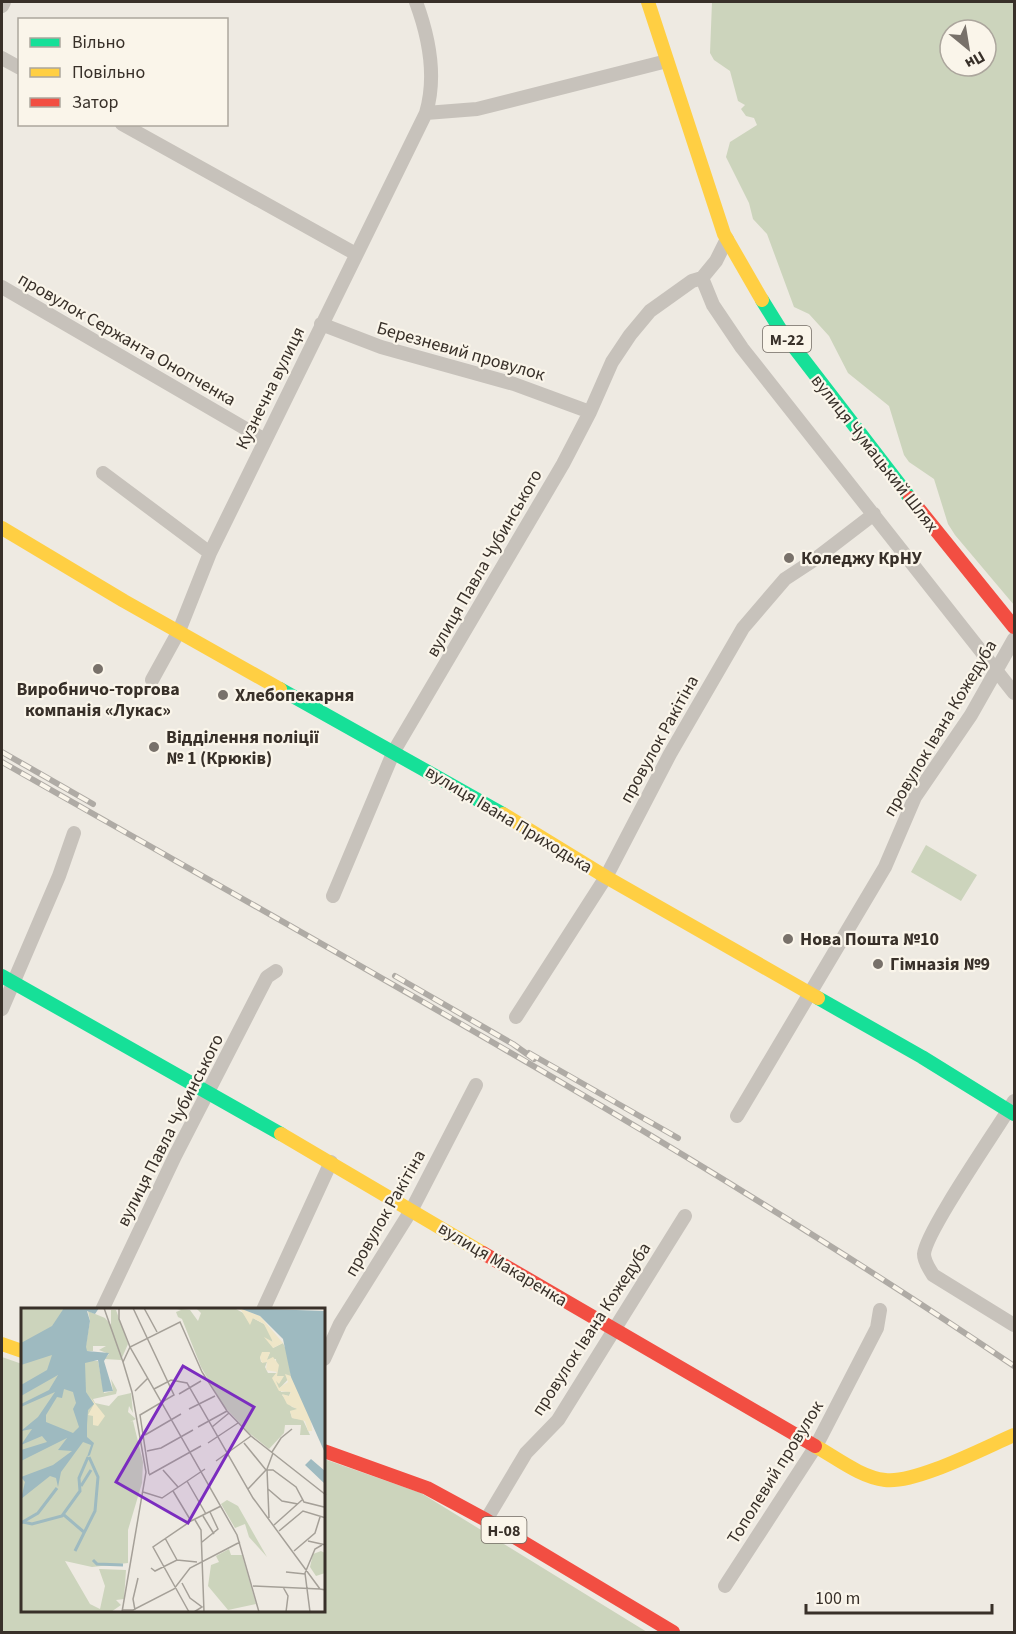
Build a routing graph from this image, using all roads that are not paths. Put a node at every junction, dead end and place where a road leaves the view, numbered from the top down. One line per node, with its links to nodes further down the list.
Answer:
1 (4, 2): 4 (street)
2 (416, 2): 8 (street, Кузнечна вулиця)
3 (648, 2): 6 (main road, вулиця Чумацький Шлях / М-22)
4 (2, 6)
5 (2, 58): 7 (street)
6 (667, 61): 8 (street); 10 (main road, вулиця Чумацький Шлях / М-22)
7 (18, 67)
8 (426, 113): 11 (street, Кузнечна вулиця)
9 (126, 126): 11 (street)
10 (727, 239): 12 (street); 21 (main road, вулиця Чумацький Шлях / М-22)
11 (356, 254): 14 (street, Кузнечна вулиця)
12 (702, 278): 15 (street, вулиця Павла Чубинського); 18 (street)
13 (2, 287): 16 (street, провулок Сержанта Онопченка)
14 (321, 324): 15 (street, Березневий провулок); 16 (street, Кузнечна вулиця)
15 (590, 412): 27 (street, вулиця Павла Чубинського)
16 (265, 440): 20 (street, Кузнечна вулиця)
17 (103, 473): 20 (street)
18 (874, 514): 24 (street); 29 (street, провулок Ракітіна)
19 (2, 528): 22 (main road, вулиця Івана Приходька)
20 (210, 553): 22 (street, Кузнечна вулиця)
21 (1014, 627)
22 (179, 631): 25 (street, Кузнечна вулиця); 27 (main road, вулиця Івана Приходька)
23 (1014, 639): 24 (street, провулок Івана Кожедуба)
24 (995, 670): 26 (street); 34 (street, провулок Івана Кожедуба)
25 (152, 680)
26 (1014, 693)
27 (394, 751): 29 (main road, вулиця Івана Приходька); 30 (street, вулиця Павла Чубинського)
28 (74, 833): 33 (street)
29 (606, 877): 34 (main road, вулиця Івана Приходька); 36 (street, провулок Ракітіна)
30 (333, 896)
31 (276, 971): 38 (street, вулиця Павла Чубинського)
32 (2, 976): 33 (main road, вулиця Макаренка)
33 (14, 983): 35 (street); 38 (main road, вулиця Макаренка)
34 (809, 993): 39 (main road, вулиця Івана Приходька); 40 (street, провулок Івана Кожедуба)
35 (2, 1009)
36 (516, 1017)
37 (476, 1085): 42 (street, провулок Ракітіна)
38 (209, 1093): 41 (main road, вулиця Макаренка); 44 (street, вулиця Павла Чубинського)
39 (1013, 1108): 47 (street)
40 (737, 1116)
41 (331, 1162): 42 (main road, вулиця Макаренка); 45 (street)
42 (412, 1209): 48 (main road, вулиця Макаренка); 51 (street, провулок Ракітіна)
43 (685, 1216): 48 (street, провулок Івана Кожедуба)
44 (103, 1308)
45 (264, 1308)
46 (880, 1310): 53 (street, Тополевий провулок)
47 (1014, 1325)
48 (612, 1330): 53 (main road, вулиця Макаренка); 55 (street, провулок Івана Кожедуба)
49 (2, 1344): 50 (main road)
50 (21, 1351)
51 (326, 1355)
52 (1014, 1435): 53 (main road, вулиця Макаренка)
53 (816, 1446): 56 (street, Тополевий провулок)
54 (326, 1451): 55 (main road, Н-08)
55 (486, 1520): 57 (main road, Н-08)
56 (725, 1586)
57 (674, 1632)

